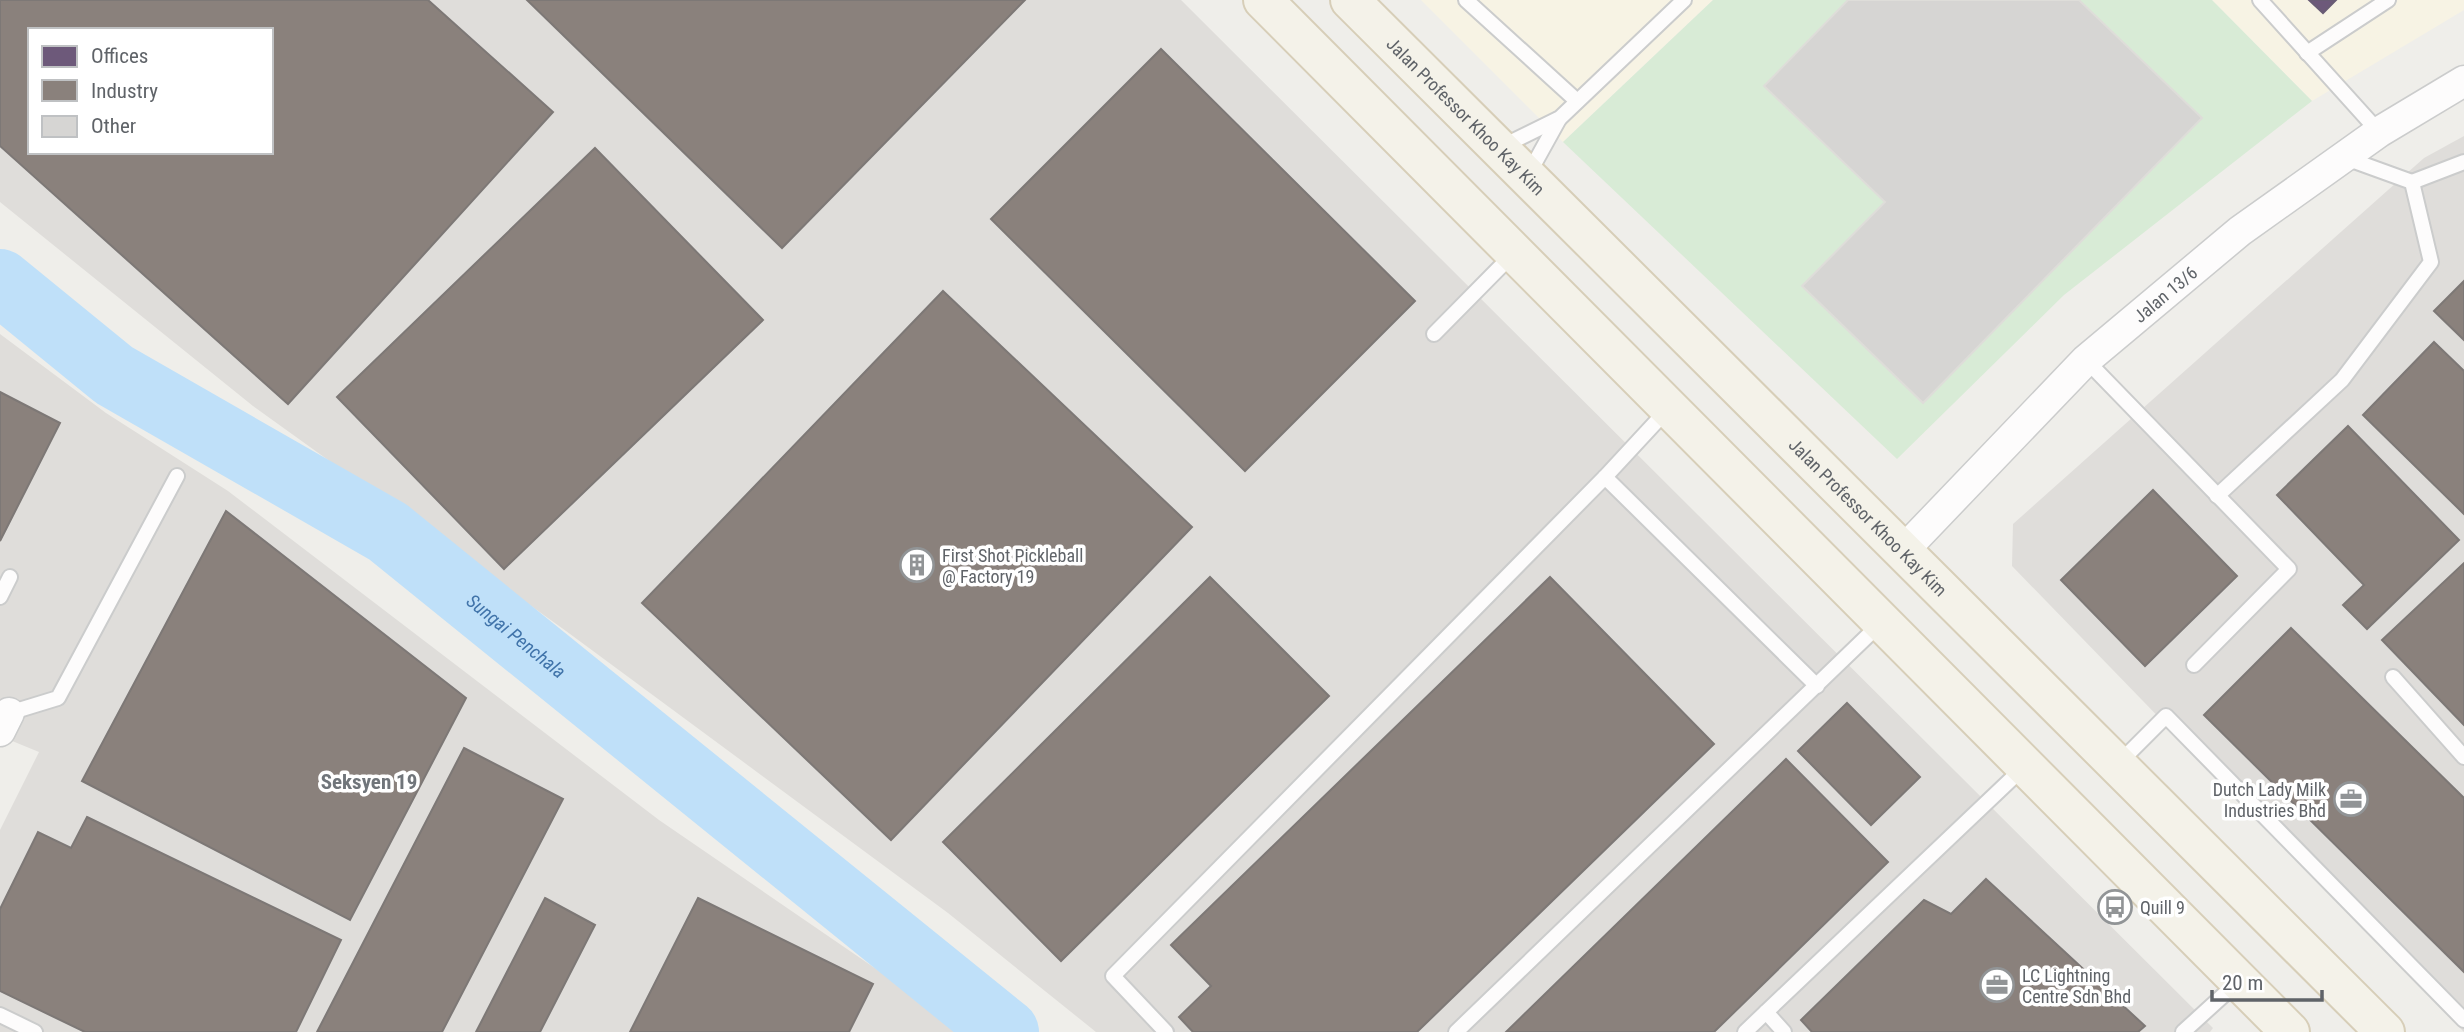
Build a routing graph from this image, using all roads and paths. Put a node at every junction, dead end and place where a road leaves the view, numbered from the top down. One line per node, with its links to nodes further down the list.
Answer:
1 (1263, 0): 17 (main road)
2 (1350, 0): 12 (main road, Jalan Professor Khoo Kay Kim)
3 (1466, 0): 9 (lane)
4 (1684, 0): 9 (lane)
5 (2260, 0): 7 (lane)
6 (2388, 0): 7 (lane)
7 (2307, 52): 11 (lane)
8 (2464, 81): 11 (street, Jalan 13/6)
9 (1577, 101): 10 (lane)
10 (1560, 118): 12 (lane); 15 (lane)
11 (2379, 132): 13 (street, Jalan 13/6)
12 (1498, 148): 15 (main road, Jalan Professor Khoo Kay Kim)
13 (2343, 157): 16 (lane); 19 (street, Jalan 13/6)
14 (2464, 162): 16 (lane)
15 (1527, 177): 24 (main road, Jalan Professor Khoo Kay Kim)
16 (2412, 182): 23 (lane)
17 (1514, 253): 18 (lane); 20 (main road)
18 (1434, 334)
19 (2087, 360): 23 (lane); 24 (street, Jalan 13/6)
20 (1669, 408): 22 (lane); 27 (main road)
21 (177, 476): 31 (lane)
22 (1605, 477): 30 (lane); 40 (lane)
23 (2217, 496): 28 (lane)
24 (1902, 552): 33 (main road, Jalan Professor Khoo Kay Kim)
25 (10, 577): 26 (lane)
26 (0, 597)
27 (1882, 622): 30 (lane); 34 (main road)
28 (2194, 665)
29 (2393, 677): 32 (lane)
30 (1817, 686): 41 (lane)
31 (3, 718)
32 (2464, 757)
33 (2116, 765): 38 (lane); 46 (main road, Jalan Professor Khoo Kay Kim)
34 (2024, 766): 35 (main road); 36 (lane)
35 (2239, 981): 44 (lane); 45 (main road)
36 (1766, 1012): 42 (lane); 43 (lane)
37 (0, 1015): 39 (lane)
38 (2464, 1020)
39 (35, 1032)
40 (1166, 1032)
41 (1456, 1032)
42 (1745, 1032)
43 (1784, 1032)
44 (2183, 1032)
45 (2290, 1032)
46 (2385, 1032)

